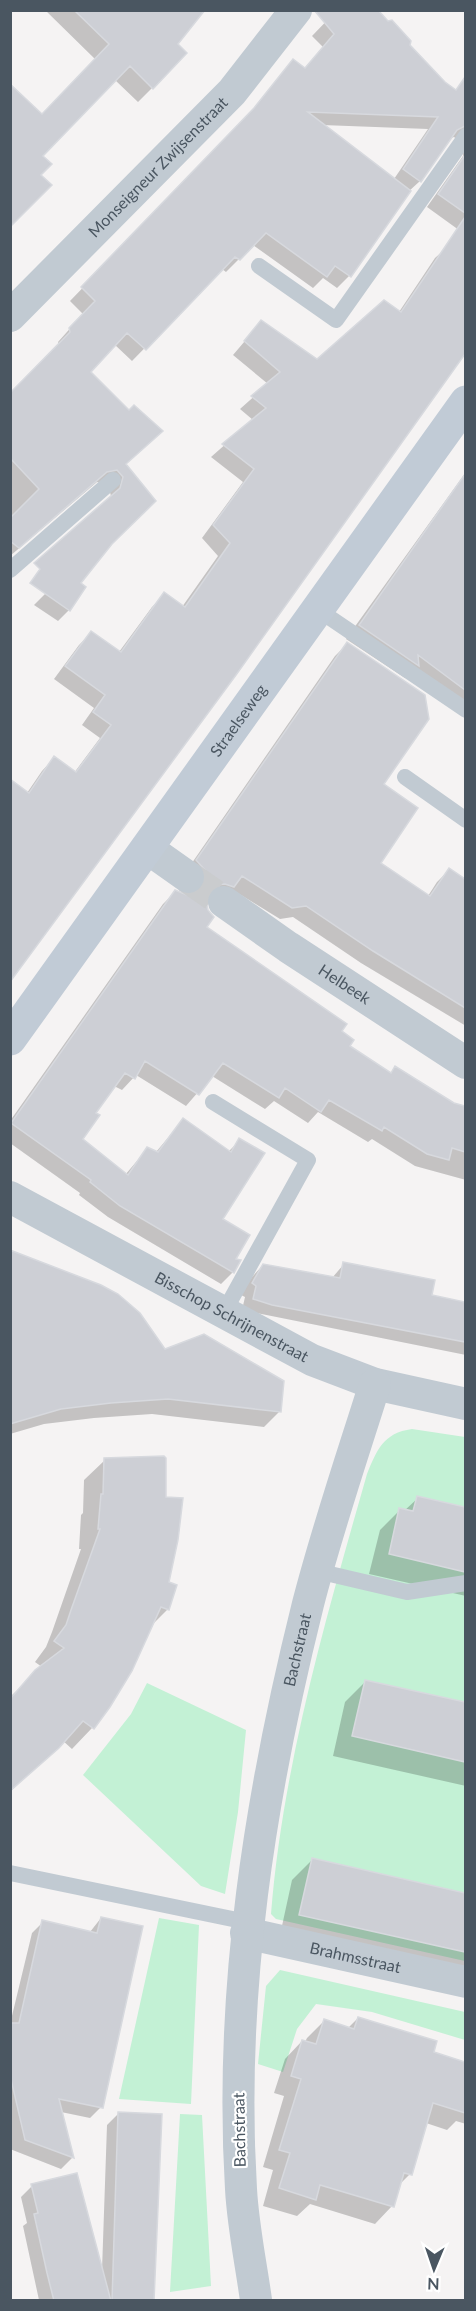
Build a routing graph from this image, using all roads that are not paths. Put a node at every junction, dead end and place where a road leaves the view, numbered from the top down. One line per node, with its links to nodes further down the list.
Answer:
1 (296, 10): 4 (street, Monseigneur Zwijsenstraat)
2 (465, 136): 3 (lane)
3 (259, 266)
4 (10, 316)
5 (465, 402): 8 (street, Straelseweg)
6 (113, 480): 7 (lane)
7 (10, 570)
8 (317, 609): 9 (lane); 12 (street, Straelseweg)
9 (465, 710)
10 (405, 777): 11 (lane)
11 (465, 820)
12 (147, 848): 13 (street); 15 (street, Straelseweg)
13 (188, 877)
14 (224, 902): 16 (street, Helbeek)
15 (10, 1039)
16 (465, 1063)
17 (213, 1102): 19 (lane)
18 (10, 1197): 19 (street, Bisschop Schrijnenstraat)
19 (224, 1312): 20 (street, Bisschop Schrijnenstraat)
20 (375, 1384): 21 (street, Bisschop Schrijnenstraat); 22 (street, Bachstraat)
21 (465, 1404)
22 (317, 1571): 23 (lane); 25 (street, Bachstraat)
23 (465, 1583)
24 (10, 1873): 25 (lane)
25 (247, 1928): 26 (street, Brahmsstraat); 27 (street, Bachstraat)
26 (465, 1982)
27 (256, 2301)

